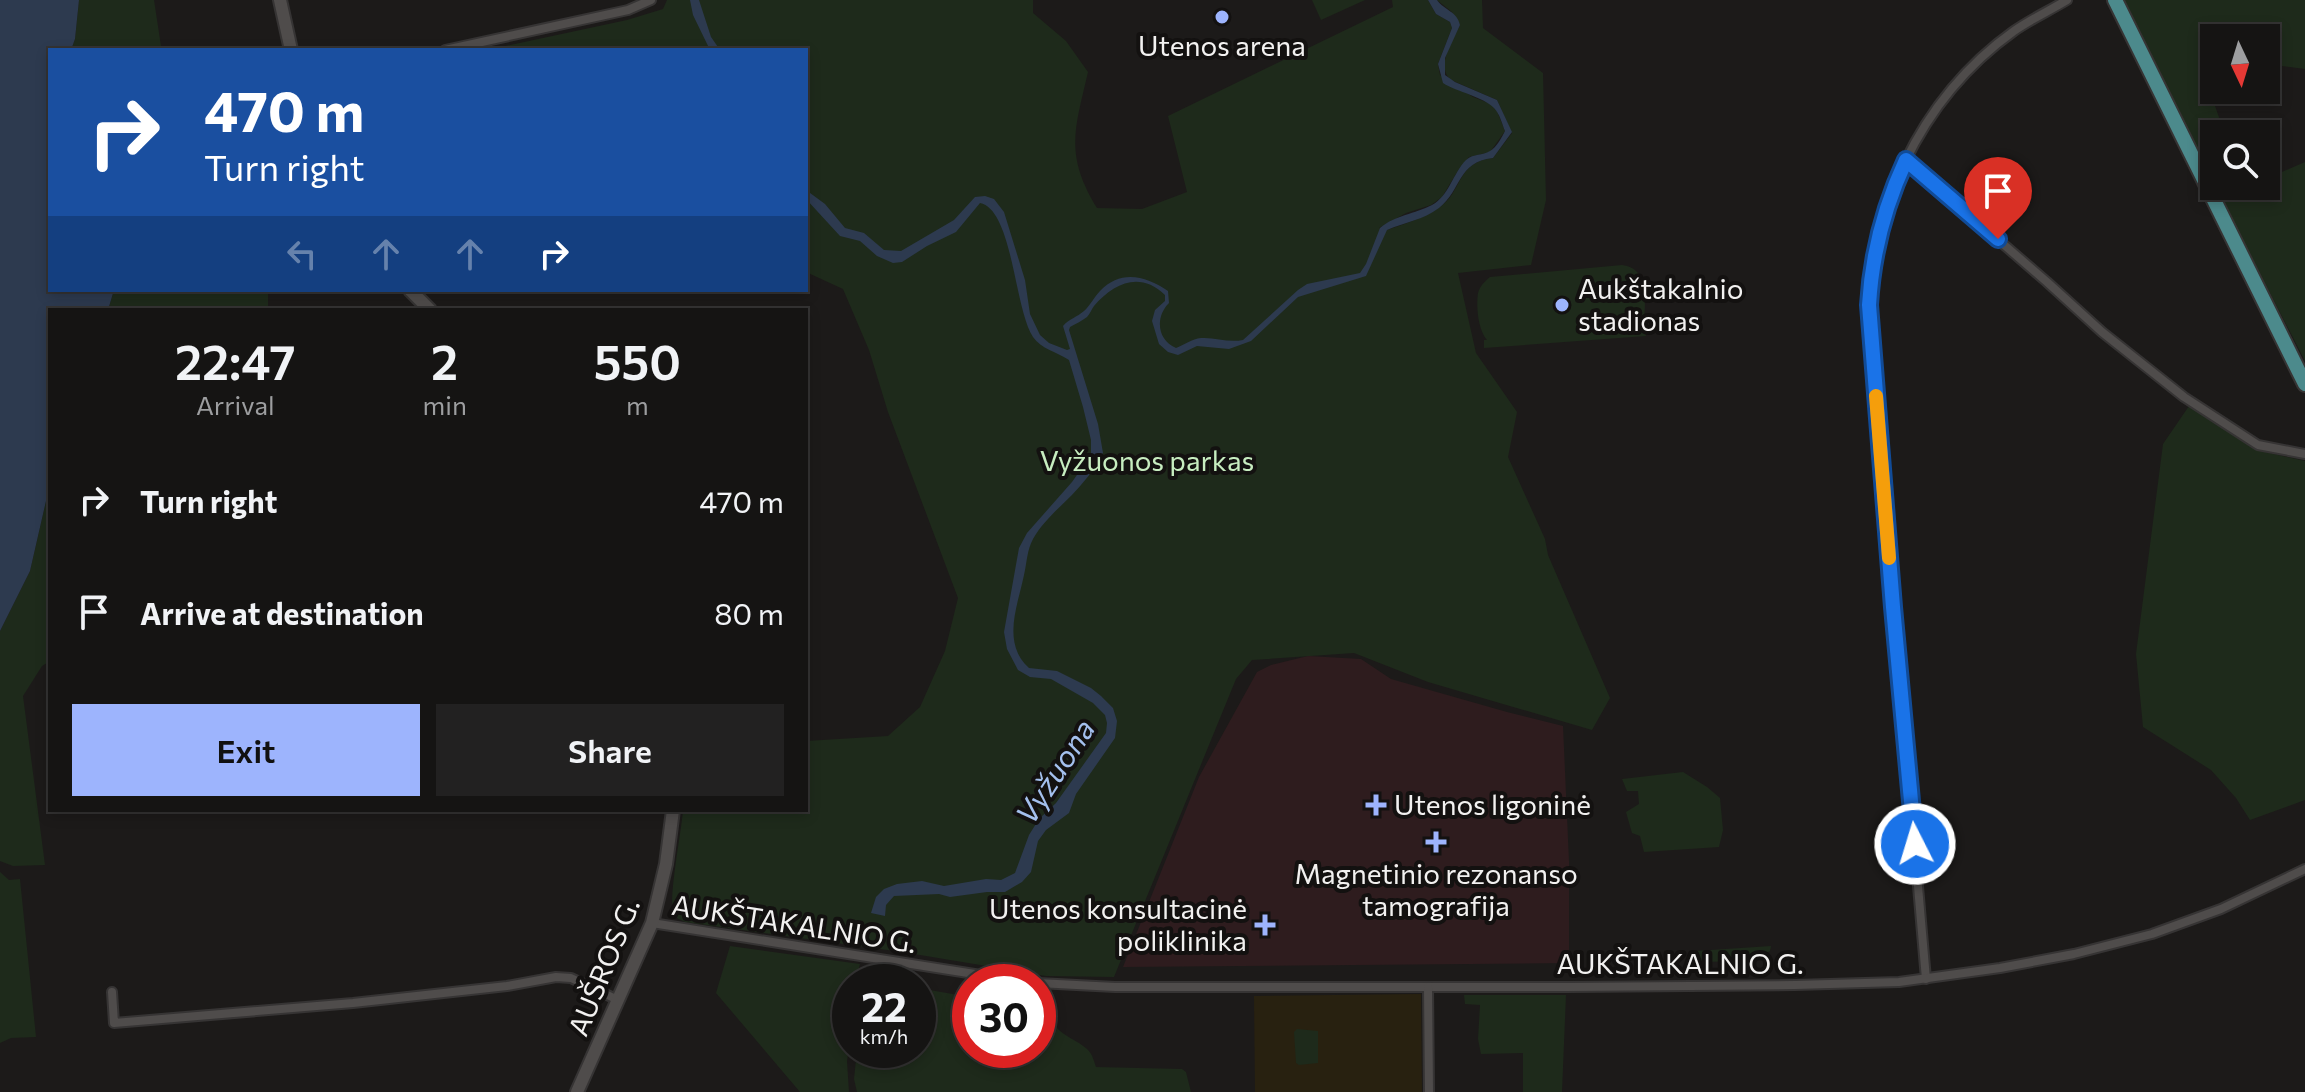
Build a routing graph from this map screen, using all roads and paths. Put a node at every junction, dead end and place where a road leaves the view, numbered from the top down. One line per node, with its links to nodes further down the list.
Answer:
1 (280, 0): 5 (street)
2 (651, 0): 6 (street)
3 (2067, 0): 7 (street)
4 (2115, 0): 10 (main road)
5 (291, 48)
6 (454, 48)
7 (1906, 160): 11 (street); 16 (street)
8 (412, 292): 9 (street)
9 (428, 308)
10 (2305, 384)
11 (2305, 454)
12 (673, 812): 14 (street, AUŠROS G.)
13 (2305, 869): 16 (street, AUKŠTAKALNIO G.)
14 (652, 923): 15 (street, AUKŠTAKALNIO G.); 20 (street, AUŠROS G.)
15 (952, 970)
16 (1926, 979): 18 (street, AUKŠTAKALNIO G.)
17 (1056, 984): 18 (street, AUKŠTAKALNIO G.)
18 (1428, 987): 22 (street)
19 (112, 992): 20 (street)
20 (618, 1000): 21 (street, AUŠROS G.)
21 (577, 1092)
22 (1429, 1092)

